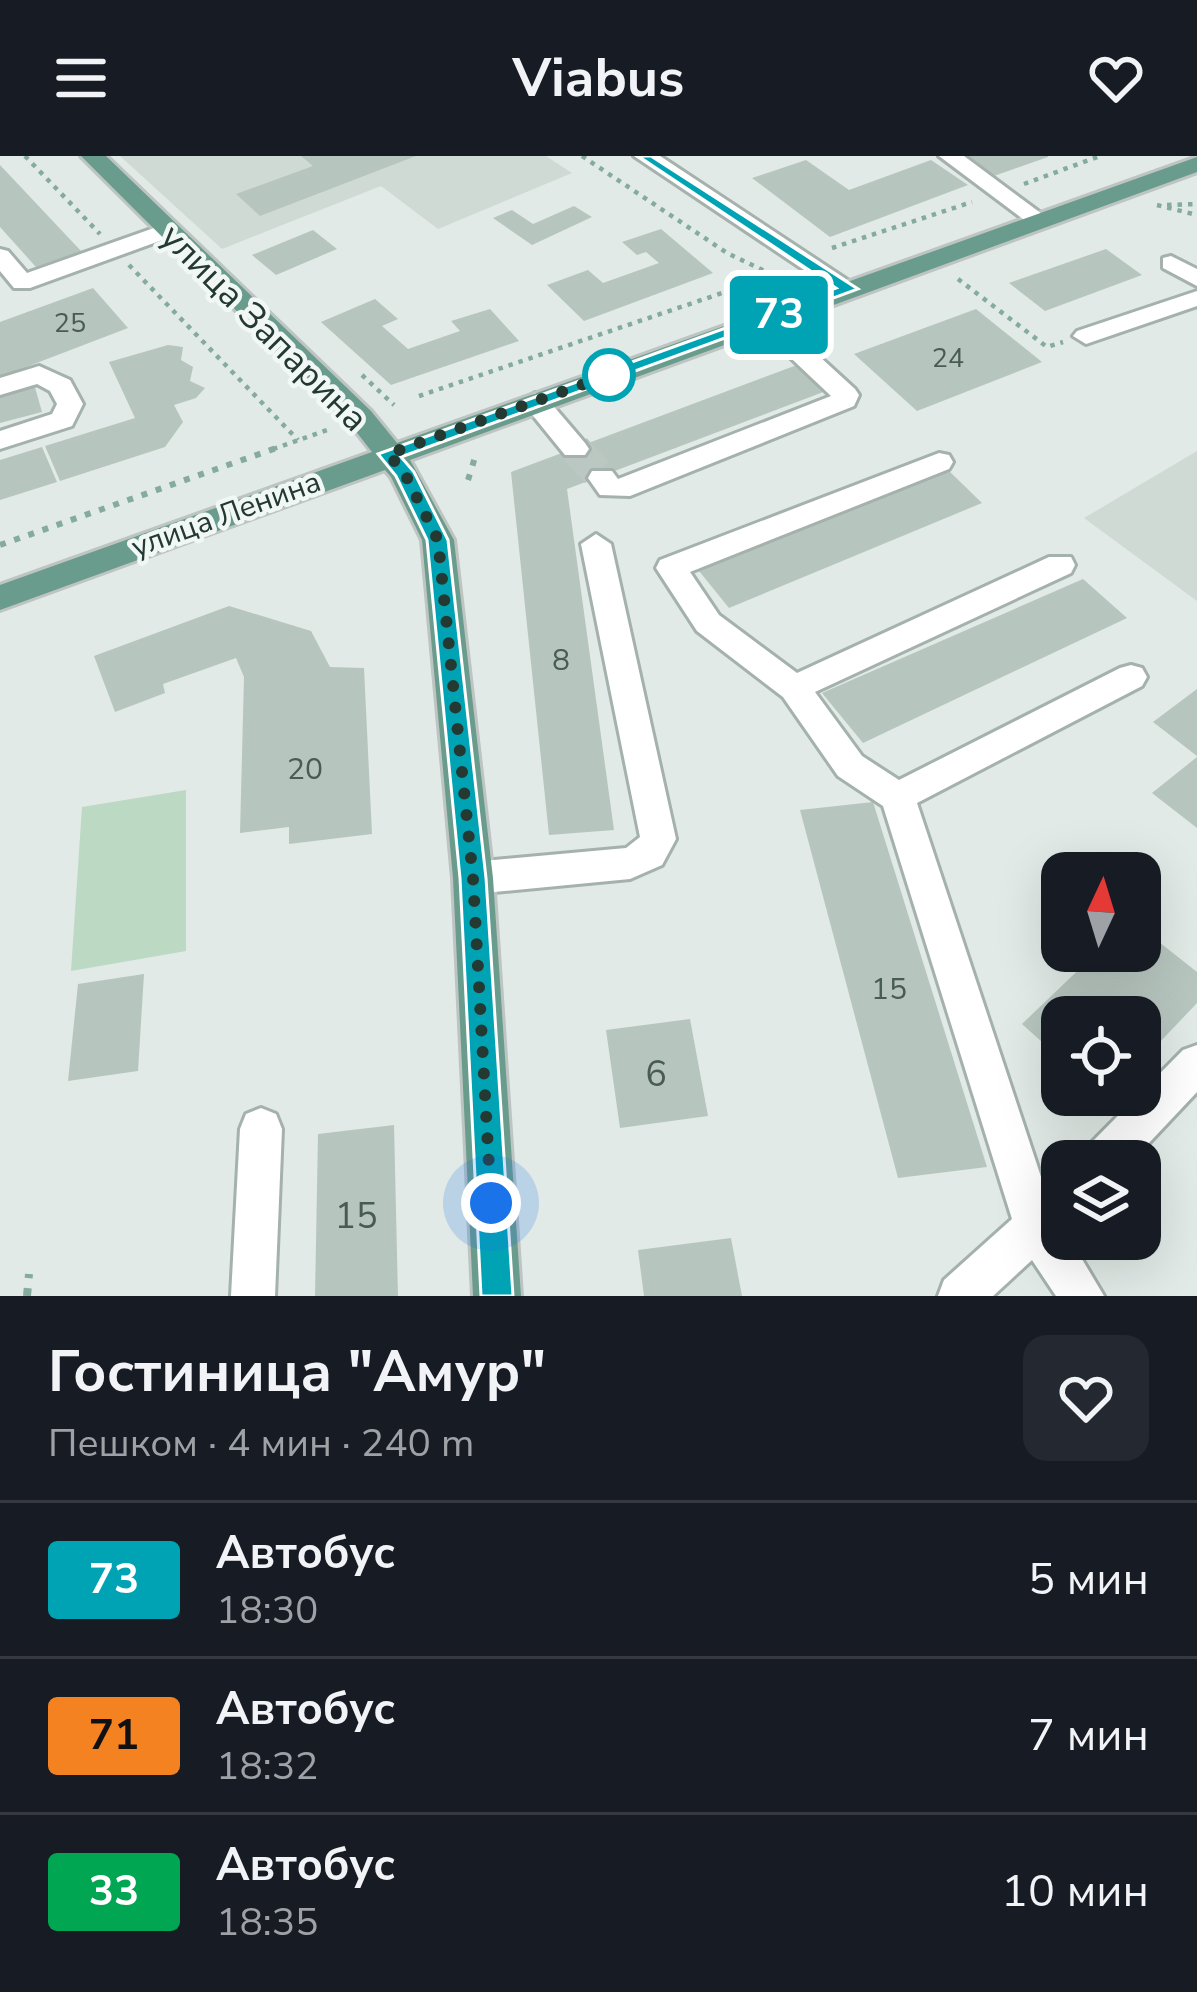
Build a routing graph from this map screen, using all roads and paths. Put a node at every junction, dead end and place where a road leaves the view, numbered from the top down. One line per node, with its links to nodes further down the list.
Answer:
1 (26, 156): 13 (path)
2 (93, 156): 12 (main road, улица Запарина)
3 (582, 156): 25 (path)
4 (645, 156): 20 (street)
5 (950, 156): 8 (street)
6 (1100, 156): 8 (path)
7 (1197, 164): 11 (main road, улица Ленина)
8 (1000, 193): 11 (street); 14 (path)
9 (1197, 204): 10 (path)
10 (1197, 215)
11 (1040, 220): 20 (main road, улица Ленина)
12 (168, 230): 13 (street); 32 (main road, улица Запарина)
13 (114, 250): 19 (street); 29 (path)
14 (836, 250)
15 (0, 256): 19 (street)
16 (1171, 263): 18 (street)
17 (958, 279): 23 (path)
18 (1197, 279)
19 (11, 288)
20 (849, 289): 22 (main road, улица Ленина)
21 (1197, 298): 23 (street)
22 (765, 320): 26 (main road, улица Ленина); 34 (street)
23 (1086, 336)
24 (0, 388): 28 (street)
25 (419, 396)
26 (535, 401): 30 (street); 32 (main road, улица Ленина)
27 (342, 424): 29 (path)
28 (0, 440)
29 (298, 440): 37 (path)
30 (575, 448)
31 (477, 450): 35 (path)
32 (388, 454): 39 (main road, улица Ленина); 43 (main road, улица Запарина)
33 (939, 462): 41 (street)
34 (602, 478)
35 (468, 480)
36 (596, 544): 43 (street)
37 (0, 545)
38 (1060, 565): 41 (street)
39 (0, 598)
40 (1131, 677): 42 (street)
41 (794, 688): 42 (street)
42 (898, 797): 47 (street)
43 (473, 878): 53 (main road, улица Запарина)
44 (1197, 1064): 46 (street)
45 (261, 1129): 52 (street)
46 (1123, 1140)
47 (1041, 1194)
48 (1041, 1223): 54 (street)
49 (1067, 1260): 55 (street)
50 (29, 1274): 51 (path)
51 (27, 1296)
52 (253, 1296)
53 (497, 1296)
54 (960, 1296)
55 (1082, 1296)

